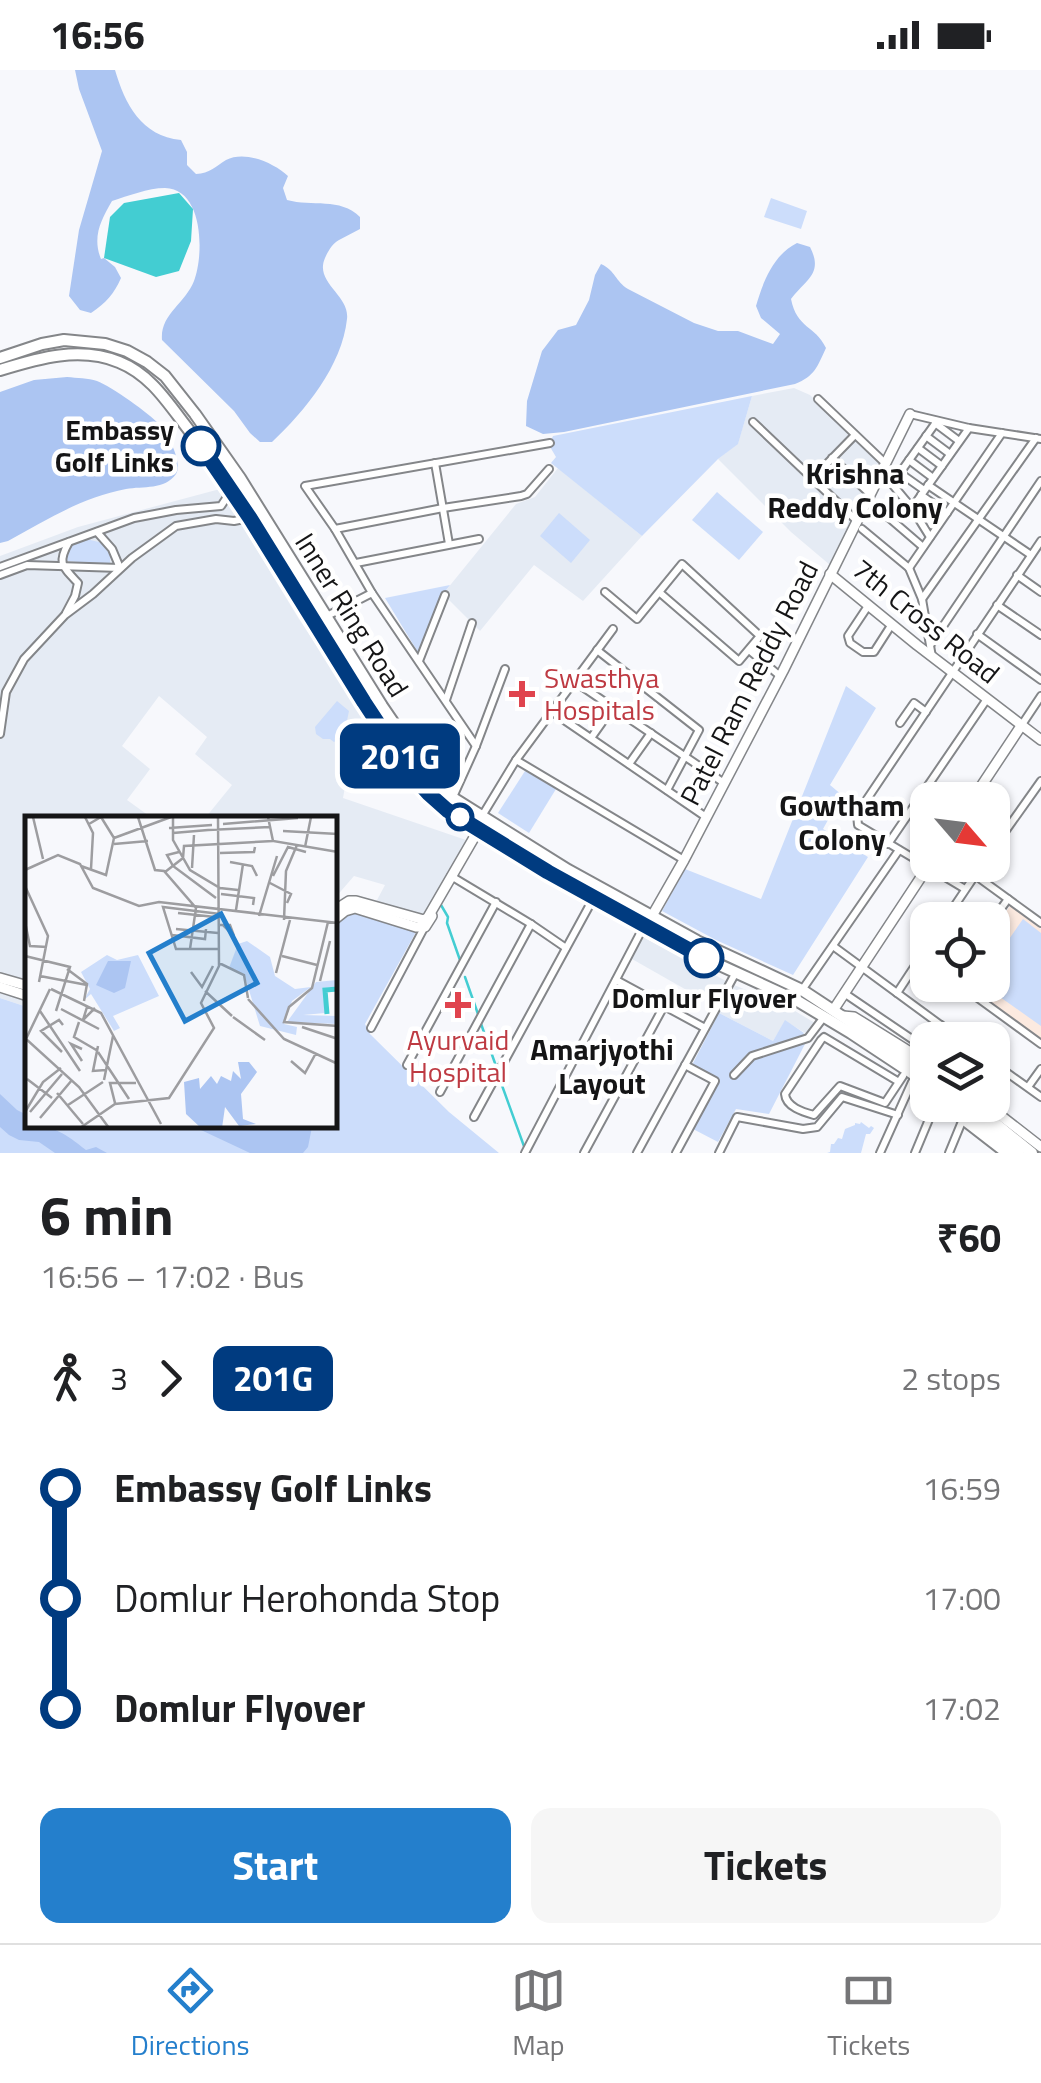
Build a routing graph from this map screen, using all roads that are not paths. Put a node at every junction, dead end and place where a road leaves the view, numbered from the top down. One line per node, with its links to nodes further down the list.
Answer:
1 (0, 358): 62 (main road, Inner Ring Road)
2 (0, 370): 26 (main road, Inner Ring Road)
3 (818, 399): 9 (street)
4 (910, 414): 6 (street); 19 (street, Patel Ram Reddy Road)
5 (753, 422): 23 (street)
6 (936, 422): 7 (street); 10 (street); 12 (street)
7 (968, 428): 8 (street); 12 (street)
8 (1002, 433): 11 (street); 28 (street)
9 (855, 434): 16 (street); 19 (street)
10 (926, 436): 14 (street); 15 (street)
11 (1038, 439): 33 (street)
12 (959, 441): 15 (street)
13 (550, 443): 18 (street)
14 (918, 448): 17 (street); 20 (street)
15 (950, 454): 20 (street)
16 (832, 458): 23 (street); 27 (street)
17 (909, 460): 22 (street); 25 (street)
18 (436, 463): 29 (street); 35 (street)
19 (885, 463): 27 (street, Patel Ram Reddy Road)
20 (942, 466): 25 (street)
21 (549, 469): 29 (street)
22 (900, 473): 25 (street); 30 (street)
23 (812, 479): 34 (street)
24 (1041, 481): 37 (street)
25 (927, 487): 28 (street); 30 (street); 31 (street)
26 (232, 489): 32 (main road, Inner Ring Road); 36 (street)
27 (872, 499): 34 (street, Patel Ram Reddy Road); 42 (street)
28 (954, 502): 31 (street); 33 (street)
29 (444, 508): 35 (street); 41 (street)
30 (912, 508): 38 (street)
31 (946, 513): 38 (street)
32 (250, 518): 48 (street); 102 (main road, Inner Ring Road)
33 (980, 520): 37 (street); 58 (street)
34 (860, 525): 49 (street); 50 (street, Patel Ram Reddy Road)
35 (336, 529): 45 (street)
36 (97, 532): 40 (street); 48 (street)
37 (1003, 536): 44 (street); 68 (street)
38 (930, 537): 42 (street)
39 (480, 538): 41 (street)
40 (70, 542): 46 (street); 47 (street)
41 (449, 544): 45 (street)
42 (923, 546): 49 (street)
43 (1040, 546): 44 (street)
44 (1031, 556): 52 (street)
45 (356, 563): 56 (street)
46 (62, 566): 48 (street); 51 (street); 61 (street)
47 (0, 567)
48 (120, 568): 61 (street)
49 (909, 568): 58 (street)
50 (830, 574): 59 (street, 7th Cross Road); 75 (street, Patel Ram Reddy Road)
51 (0, 575)
52 (1017, 576): 55 (street); 60 (street)
53 (605, 592): 54 (street)
54 (659, 592): 70 (street); 70 (street)
55 (1041, 592)
56 (372, 593): 62 (street); 72 (street)
57 (445, 595): 72 (street)
58 (922, 600): 68 (street)
59 (868, 605): 64 (street, 7th Cross Road); 64 (street)
60 (997, 605): 66 (street); 67 (street)
61 (65, 614): 78 (street)
62 (325, 617): 100 (main road, Inner Ring Road)
63 (472, 623): 81 (street)
64 (892, 624): 71 (street, 7th Cross Road)
65 (613, 629): 69 (street)
66 (976, 634): 74 (street); 76 (street)
67 (1041, 635)
68 (931, 644): 71 (street)
69 (597, 650): 77 (street); 92 (street)
70 (749, 650): 75 (street)
71 (932, 657): 74 (street, 7th Cross Road)
72 (419, 662): 81 (street)
73 (505, 668): 91 (street)
74 (952, 673): 80 (street, 7th Cross Road); 84 (street)
75 (780, 676): 97 (street, Patel Ram Reddy Road)
76 (1041, 680)
77 (574, 681): 82 (street); 83 (street)
78 (3, 694): 88 (street)
79 (1041, 696): 86 (street)
80 (987, 699): 86 (street, 7th Cross Road); 104 (street)
81 (446, 701): 91 (street)
82 (613, 707): 87 (street); 89 (street)
83 (551, 712): 89 (street); 93 (street)
84 (926, 712): 85 (street); 104 (street)
85 (900, 723)
86 (1021, 726): 90 (street, 7th Cross Road); 96 (street)
87 (651, 733): 92 (street); 94 (street)
88 (0, 734)
89 (591, 738): 94 (street)
90 (1041, 740)
91 (476, 746): 100 (street)
92 (686, 757): 97 (street); 98 (street)
93 (516, 760): 102 (street); 107 (street)
94 (629, 764): 98 (street)
95 (1041, 781): 99 (street)
96 (984, 782)
97 (724, 783): 101 (street, Patel Ram Reddy Road)
98 (667, 790): 101 (street)
99 (1038, 792): 103 (street)
100 (453, 798): 102 (main road, Inner Ring Road)
101 (706, 817): 107 (street, Patel Ram Reddy Road)
102 (480, 823): 108 (street); 114 (main road, Inner Ring Road); 120 (main road, Inner Ring Road)
103 (1010, 827)
104 (888, 844): 105 (street)
105 (899, 850): 106 (street); 126 (street)
106 (910, 856)
107 (684, 860): 120 (street, Patel Ram Reddy Road)
108 (451, 876): 116 (street); 122 (street)
109 (918, 882): 128 (street)
110 (954, 882): 113 (street)
111 (971, 882): 113 (street)
112 (987, 882): 115 (street)
113 (966, 889): 117 (street)
114 (593, 898): 125 (main road, Inner Ring Road); 127 (street)
115 (1008, 898): 118 (street); 123 (street)
116 (496, 902): 124 (street); 150 (street)
117 (957, 902)
118 (1005, 902)
119 (338, 908): 122 (street)
120 (652, 916): 135 (main road, Inner Ring Road)
121 (338, 917): 122 (street)
122 (425, 923): 144 (street)
123 (1041, 923)
124 (531, 924): 127 (street); 159 (street)
125 (644, 926): 129 (main road, Inner Ring Road); 132 (street)
126 (832, 946): 128 (street); 135 (street)
127 (566, 948): 162 (street)
128 (862, 967): 136 (street); 137 (street)
129 (735, 974): 142 (main road, Inner Ring Road); 145 (street)
130 (910, 976): 137 (street)
131 (0, 978): 133 (street)
132 (616, 980): 140 (street); 170 (street)
133 (25, 985)
134 (0, 988): 138 (street)
135 (802, 990): 141 (main road, Inner Ring Road)
136 (844, 992): 141 (street); 146 (street)
137 (896, 993): 143 (street)
138 (25, 995)
139 (983, 1002): 148 (street)
140 (664, 1006): 145 (street); 171 (street)
141 (838, 1016): 142 (main road, Inner Ring Road); 147 (street); 149 (main road); 153 (main road); 156 (main road)
142 (824, 1017): 154 (street)
143 (936, 1022)
144 (371, 1028)
145 (706, 1028): 151 (street)
146 (910, 1039)
147 (910, 1043)
148 (1041, 1044)
149 (910, 1062)
150 (406, 1065)
151 (686, 1065): 172 (street); 173 (street)
152 (1041, 1069): 158 (street)
153 (910, 1070)
154 (734, 1075)
155 (1010, 1075): 158 (street)
156 (904, 1080): 156 (street); 157 (main road); 161 (street)
157 (910, 1083)
158 (1028, 1088): 160 (street)
159 (440, 1092)
160 (1041, 1097)
161 (898, 1115): 174 (street); 175 (street)
162 (474, 1117)
163 (928, 1122): 176 (street)
164 (961, 1122): 177 (street)
165 (968, 1122): 178 (main road)
166 (980, 1122): 179 (main road)
167 (994, 1122): 180 (main road)
168 (1008, 1122): 169 (street)
169 (1041, 1148)
170 (526, 1150)
171 (584, 1153)
172 (638, 1153)
173 (676, 1153)
174 (719, 1153)
175 (880, 1153)
176 (914, 1153)
177 (948, 1153)
178 (1007, 1153)
179 (1019, 1153)
180 (1032, 1153)

